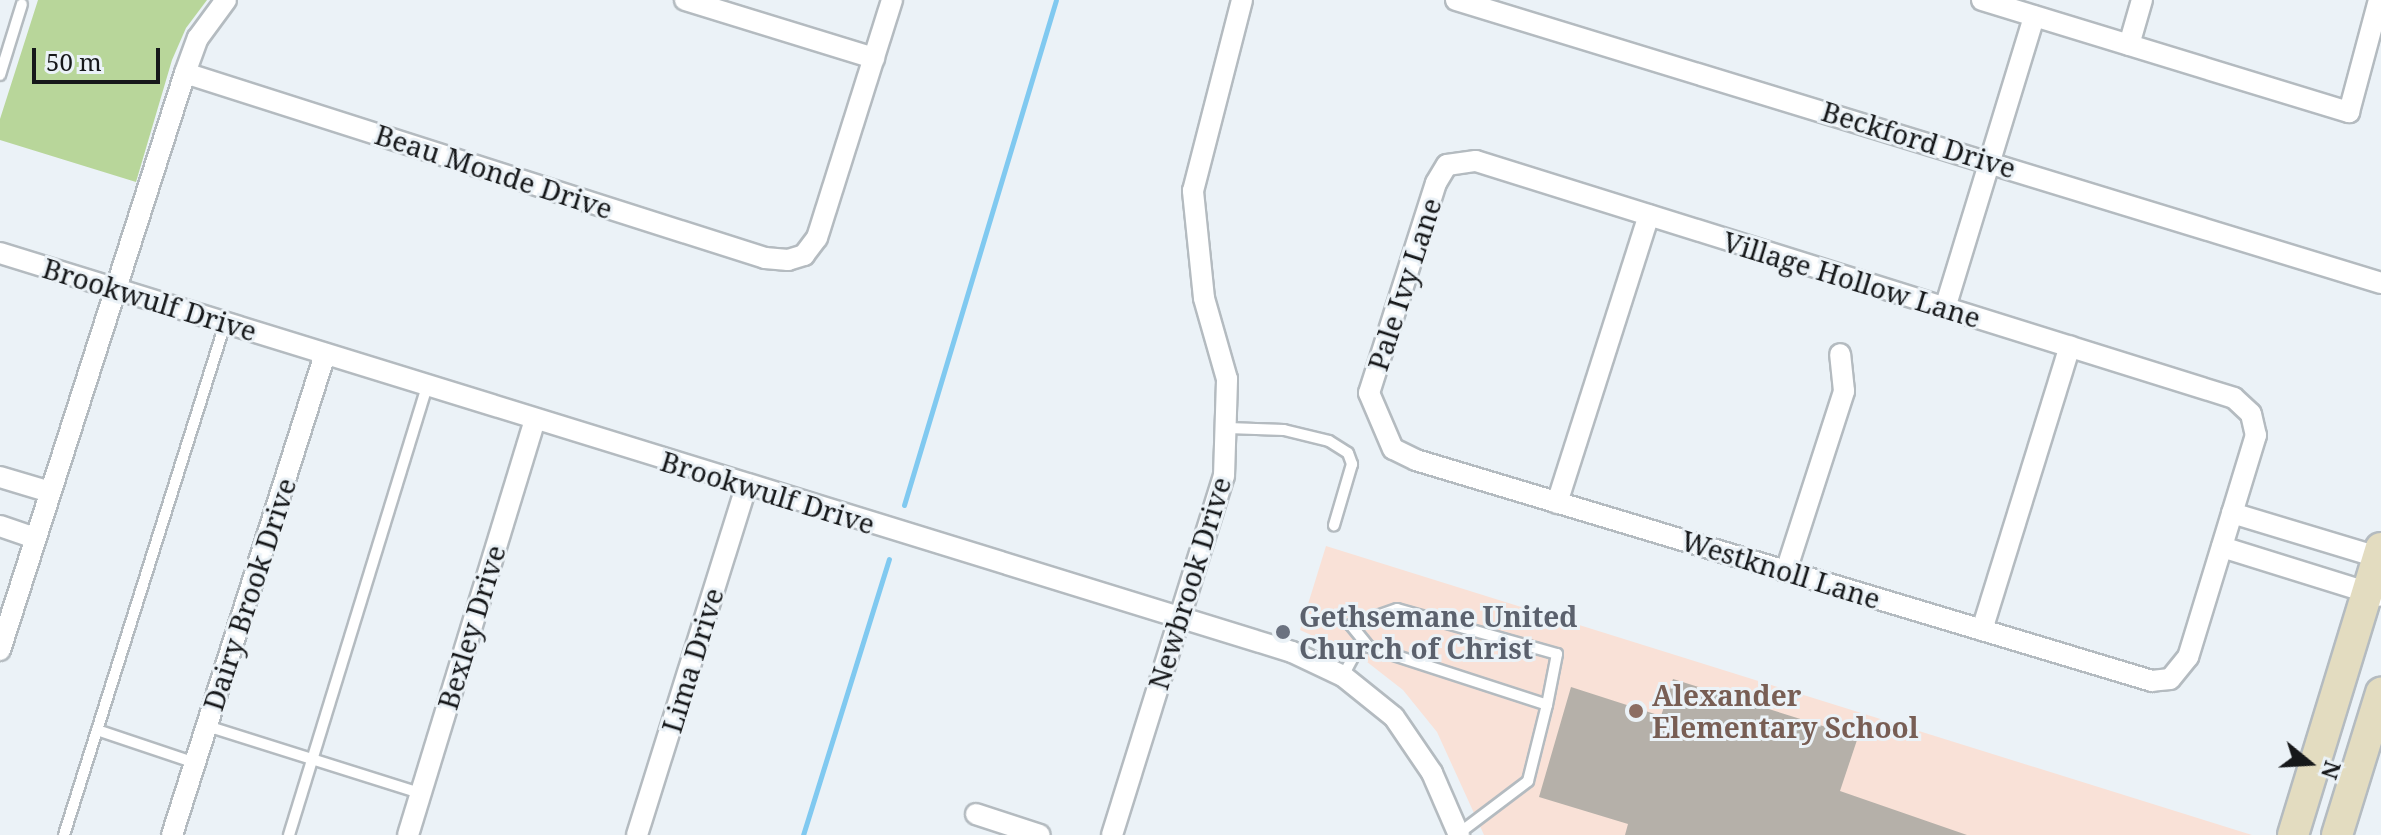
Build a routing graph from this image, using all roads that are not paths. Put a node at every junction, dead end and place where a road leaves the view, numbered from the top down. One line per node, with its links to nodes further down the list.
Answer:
1 (226, 0): 13 (street)
2 (685, 0): 12 (street)
3 (892, 0): 12 (street)
4 (1242, 0): 28 (street, Newbrook Drive)
5 (1456, 0): 15 (street, Beckford Drive)
6 (1982, 0): 10 (street)
7 (2142, 0): 11 (street)
8 (2379, 0): 11 (street)
9 (22, 4): 14 (lane)
10 (2034, 16): 11 (street); 15 (street)
11 (2129, 45)
12 (874, 58): 13 (street, Beau Monde Drive)
13 (185, 73): 20 (street)
14 (0, 75)
15 (1992, 160): 19 (street, Beckford Drive); 21 (street)
16 (1447, 165): 17 (street, Village Hollow Lane); 29 (street, Pale Ivy Lane)
17 (1649, 215): 21 (street, Village Hollow Lane); 33 (street)
18 (0, 253): 20 (street, Brookwulf Drive)
19 (2381, 283)
20 (116, 291): 22 (street, Brookwulf Drive); 32 (street)
21 (1945, 308): 23 (street, Village Hollow Lane)
22 (225, 324): 24 (street, Brookwulf Drive); 50 (lane)
23 (2070, 346): 34 (street, Village Hollow Lane); 43 (street)
24 (325, 354): 26 (street, Brookwulf Drive); 49 (street, Dairy Brook Drive)
25 (1840, 354): 40 (street)
26 (427, 386): 27 (street, Brookwulf Drive); 51 (lane)
27 (535, 420): 31 (street, Brookwulf Drive); 53 (street, Bexley Drive)
28 (1228, 428): 35 (lane); 42 (street, Newbrook Drive)
29 (1393, 449): 33 (street, Westknoll Lane)
30 (0, 477): 32 (street)
31 (747, 485): 42 (street, Brookwulf Drive); 59 (street, Lima Drive)
32 (50, 492): 37 (street)
33 (1557, 503): 40 (street, Westknoll Lane)
34 (2232, 513): 38 (street); 39 (street)
35 (1334, 525)
36 (0, 526): 37 (street)
37 (35, 538): 45 (street)
38 (2222, 547): 41 (street); 43 (street, Westknoll Lane)
39 (2380, 554): 41 (main road)
40 (1786, 571): 43 (street, Westknoll Lane)
41 (2374, 594): 63 (main road)
42 (1177, 617): 46 (street, Brookwulf Drive); 61 (street, Newbrook Drive)
43 (1982, 630)
44 (1361, 642): 46 (lane); 48 (lane); 48 (lane)
45 (0, 650)
46 (1343, 676): 62 (street, Brookwulf Drive)
47 (2381, 693): 64 (main road)
48 (1547, 705): 62 (lane)
49 (207, 726): 51 (lane); 52 (street, Dairy Brook Drive)
50 (97, 730): 52 (lane); 55 (lane)
51 (312, 759): 53 (lane); 57 (lane)
52 (195, 763): 56 (street, Dairy Brook Drive)
53 (420, 793): 58 (street, Bexley Drive)
54 (976, 814): 60 (street)
55 (64, 835)
56 (172, 835)
57 (289, 835)
58 (408, 835)
59 (637, 835)
60 (1040, 835)
61 (1112, 835)
62 (1458, 835)
63 (2293, 835)
64 (2337, 835)

